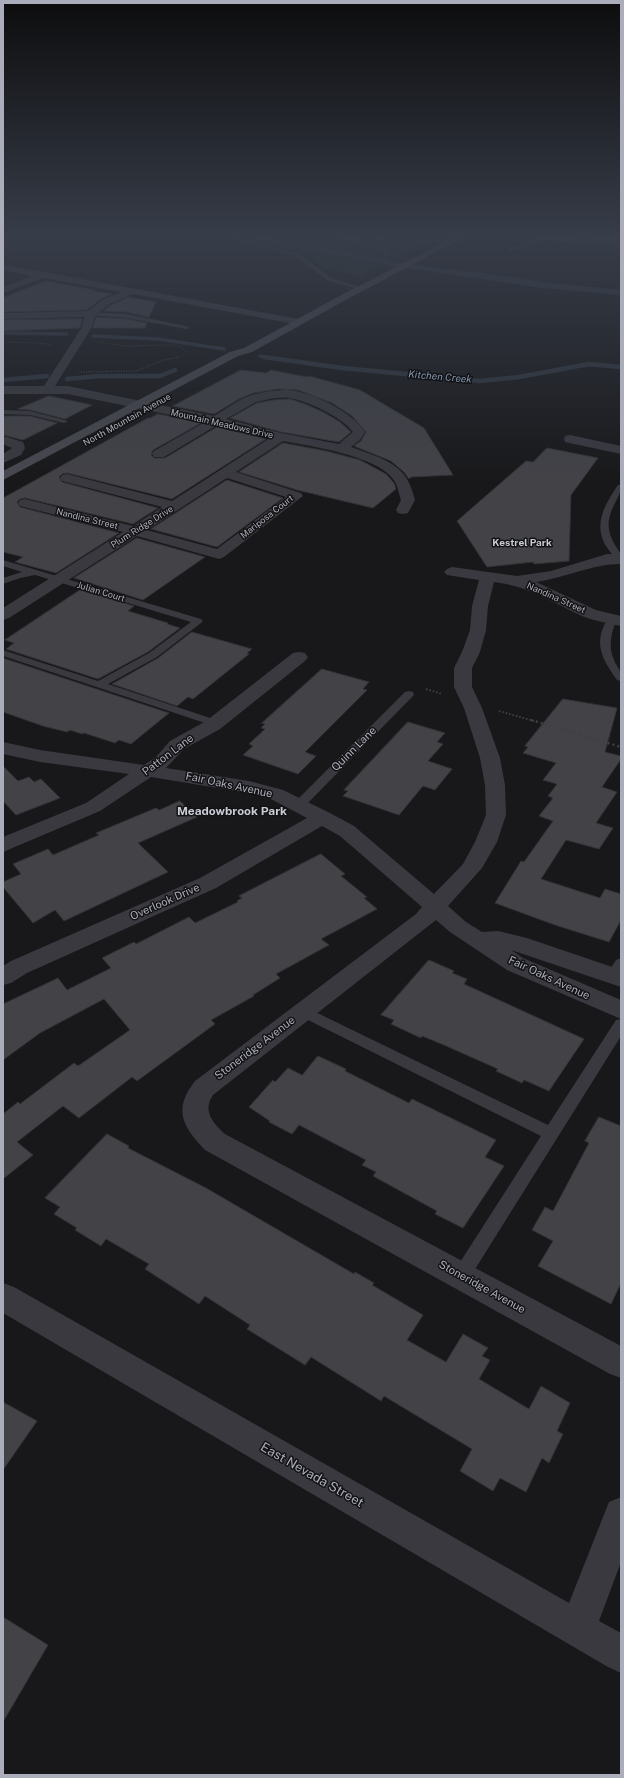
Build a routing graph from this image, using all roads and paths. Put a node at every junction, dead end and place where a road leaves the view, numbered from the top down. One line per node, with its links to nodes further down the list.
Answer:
1 (89, 318): 11 (street)
2 (139, 318): 6 (lane)
3 (278, 318): 5 (street)
4 (307, 318): 5 (street, North Mountain Avenue)
5 (300, 322): 13 (street, North Mountain Avenue)
6 (187, 326)
7 (3, 342): 9 (path)
8 (99, 342): 10 (path)
9 (49, 351)
10 (78, 372)
11 (48, 389): 12 (street, Mountain Meadows Drive); 13 (street, Mountain Meadows Drive)
12 (3, 390)
13 (143, 407): 15 (street, Mountain Meadows Drive); 25 (street, North Mountain Avenue); 27 (street, North Mountain Avenue)
14 (3, 412): 16 (lane)
15 (214, 420): 17 (street, Mountain Meadows Drive); 20 (street); 22 (street)
16 (64, 421)
17 (281, 437): 20 (street, Mountain Meadows Drive); 24 (street, Plum Ridge Drive)
18 (570, 439): 21 (street)
19 (3, 440): 23 (street)
20 (342, 448): 31 (street, Mountain Meadows Drive)
21 (621, 450)
22 (159, 454)
23 (3, 459)
24 (226, 472): 30 (street, Plum Ridge Drive); 33 (street, Mariposa Court)
25 (3, 476)
26 (66, 478): 30 (street)
27 (3, 486)
28 (621, 487): 34 (lane)
29 (25, 503): 32 (street, Nandina Street)
30 (174, 506): 32 (street, Plum Ridge Drive)
31 (403, 510)
32 (136, 531): 33 (street, Nandina Street); 39 (street, Plum Ridge Drive)
33 (219, 554)
34 (620, 559): 40 (street, Nandina Street)
35 (3, 563): 36 (lane, Julian Court)
36 (35, 572): 39 (lane, Julian Court); 41 (lane)
37 (452, 572): 38 (street, Nandina Street)
38 (488, 576): 40 (street, Nandina Street); 50 (street, Stoneridge Avenue)
39 (58, 580): 42 (street, Plum Ridge Drive); 47 (lane, Julian Court)
40 (515, 580): 43 (street, Nandina Street)
41 (3, 581)
42 (3, 615)
43 (617, 620): 46 (lane)
44 (3, 653): 47 (lane)
45 (300, 656): 51 (street, Patton Lane)
46 (621, 678)
47 (98, 685): 51 (lane)
48 (421, 688): 50 (path)
49 (409, 694): 55 (lane, Quinn Lane)
50 (471, 703): 53 (path); 58 (street, Stoneridge Avenue)
51 (215, 723): 54 (street, Patton Lane)
52 (3, 748): 54 (street, Fair Oaks Avenue)
53 (621, 748)
54 (150, 770): 55 (street, Fair Oaks Avenue); 57 (street, Patton Lane)
55 (299, 805): 56 (street, Fair Oaks Avenue)
56 (323, 817): 58 (street, Fair Oaks Avenue); 61 (street, Overlook Drive)
57 (3, 845)
58 (434, 908): 59 (street, Fair Oaks Avenue); 63 (street, Stoneridge Avenue)
59 (480, 940): 60 (street, Fair Oaks Avenue); 62 (street, Fair Oaks Avenue)
60 (618, 973)
61 (3, 976)
62 (621, 1010)
63 (304, 1011): 65 (lane); 66 (street, Stoneridge Avenue)
64 (621, 1024): 65 (lane)
65 (551, 1134): 66 (lane)
66 (461, 1276): 68 (street, Stoneridge Avenue)
67 (3, 1297): 70 (street, East Nevada Street)
68 (621, 1363)
69 (621, 1514): 70 (street)
70 (578, 1628): 71 (street, East Nevada Street)
71 (621, 1654)

